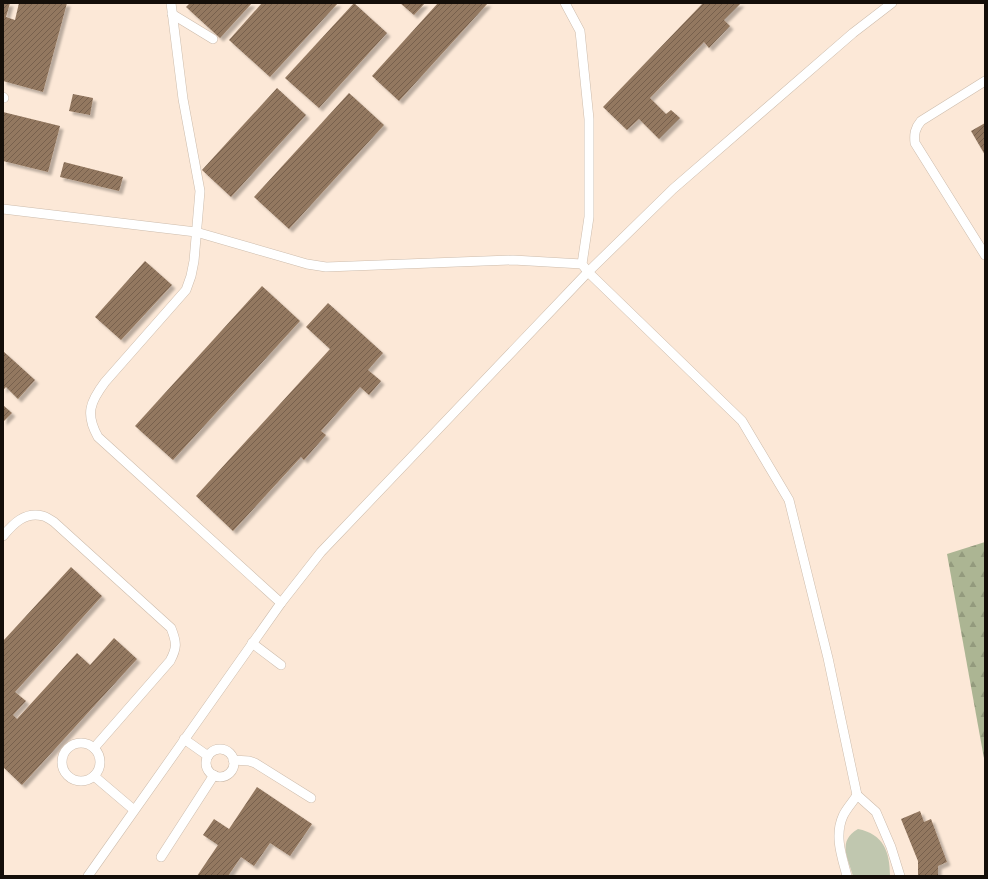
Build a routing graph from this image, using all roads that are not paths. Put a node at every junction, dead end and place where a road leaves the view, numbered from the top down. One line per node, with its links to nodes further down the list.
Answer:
1 (171, 3): 4 (lane)
2 (565, 3): 10 (lane)
3 (892, 3): 11 (lane)
4 (172, 14): 5 (lane); 8 (lane)
5 (212, 39)
6 (985, 81): 9 (lane)
7 (3, 209): 8 (lane)
8 (196, 232): 10 (lane); 13 (lane)
9 (985, 255)
10 (582, 264): 11 (lane)
11 (588, 272): 13 (lane); 22 (lane)
12 (3, 536): 17 (lane)
13 (282, 603): 14 (lane)
14 (252, 643): 15 (lane); 16 (lane)
15 (281, 665)
16 (184, 738): 18 (lane); 24 (lane)
17 (94, 748): 20 (lane); 20 (lane)
18 (208, 756): 19 (lane); 21 (lane)
19 (233, 760): 21 (lane); 23 (lane)
20 (94, 776): 24 (lane)
21 (214, 776): 25 (lane)
22 (857, 795): 27 (lane); 28 (lane)
23 (311, 798)
24 (134, 810): 26 (lane)
25 (161, 857)
26 (88, 876)
27 (847, 876)
28 (900, 876)

